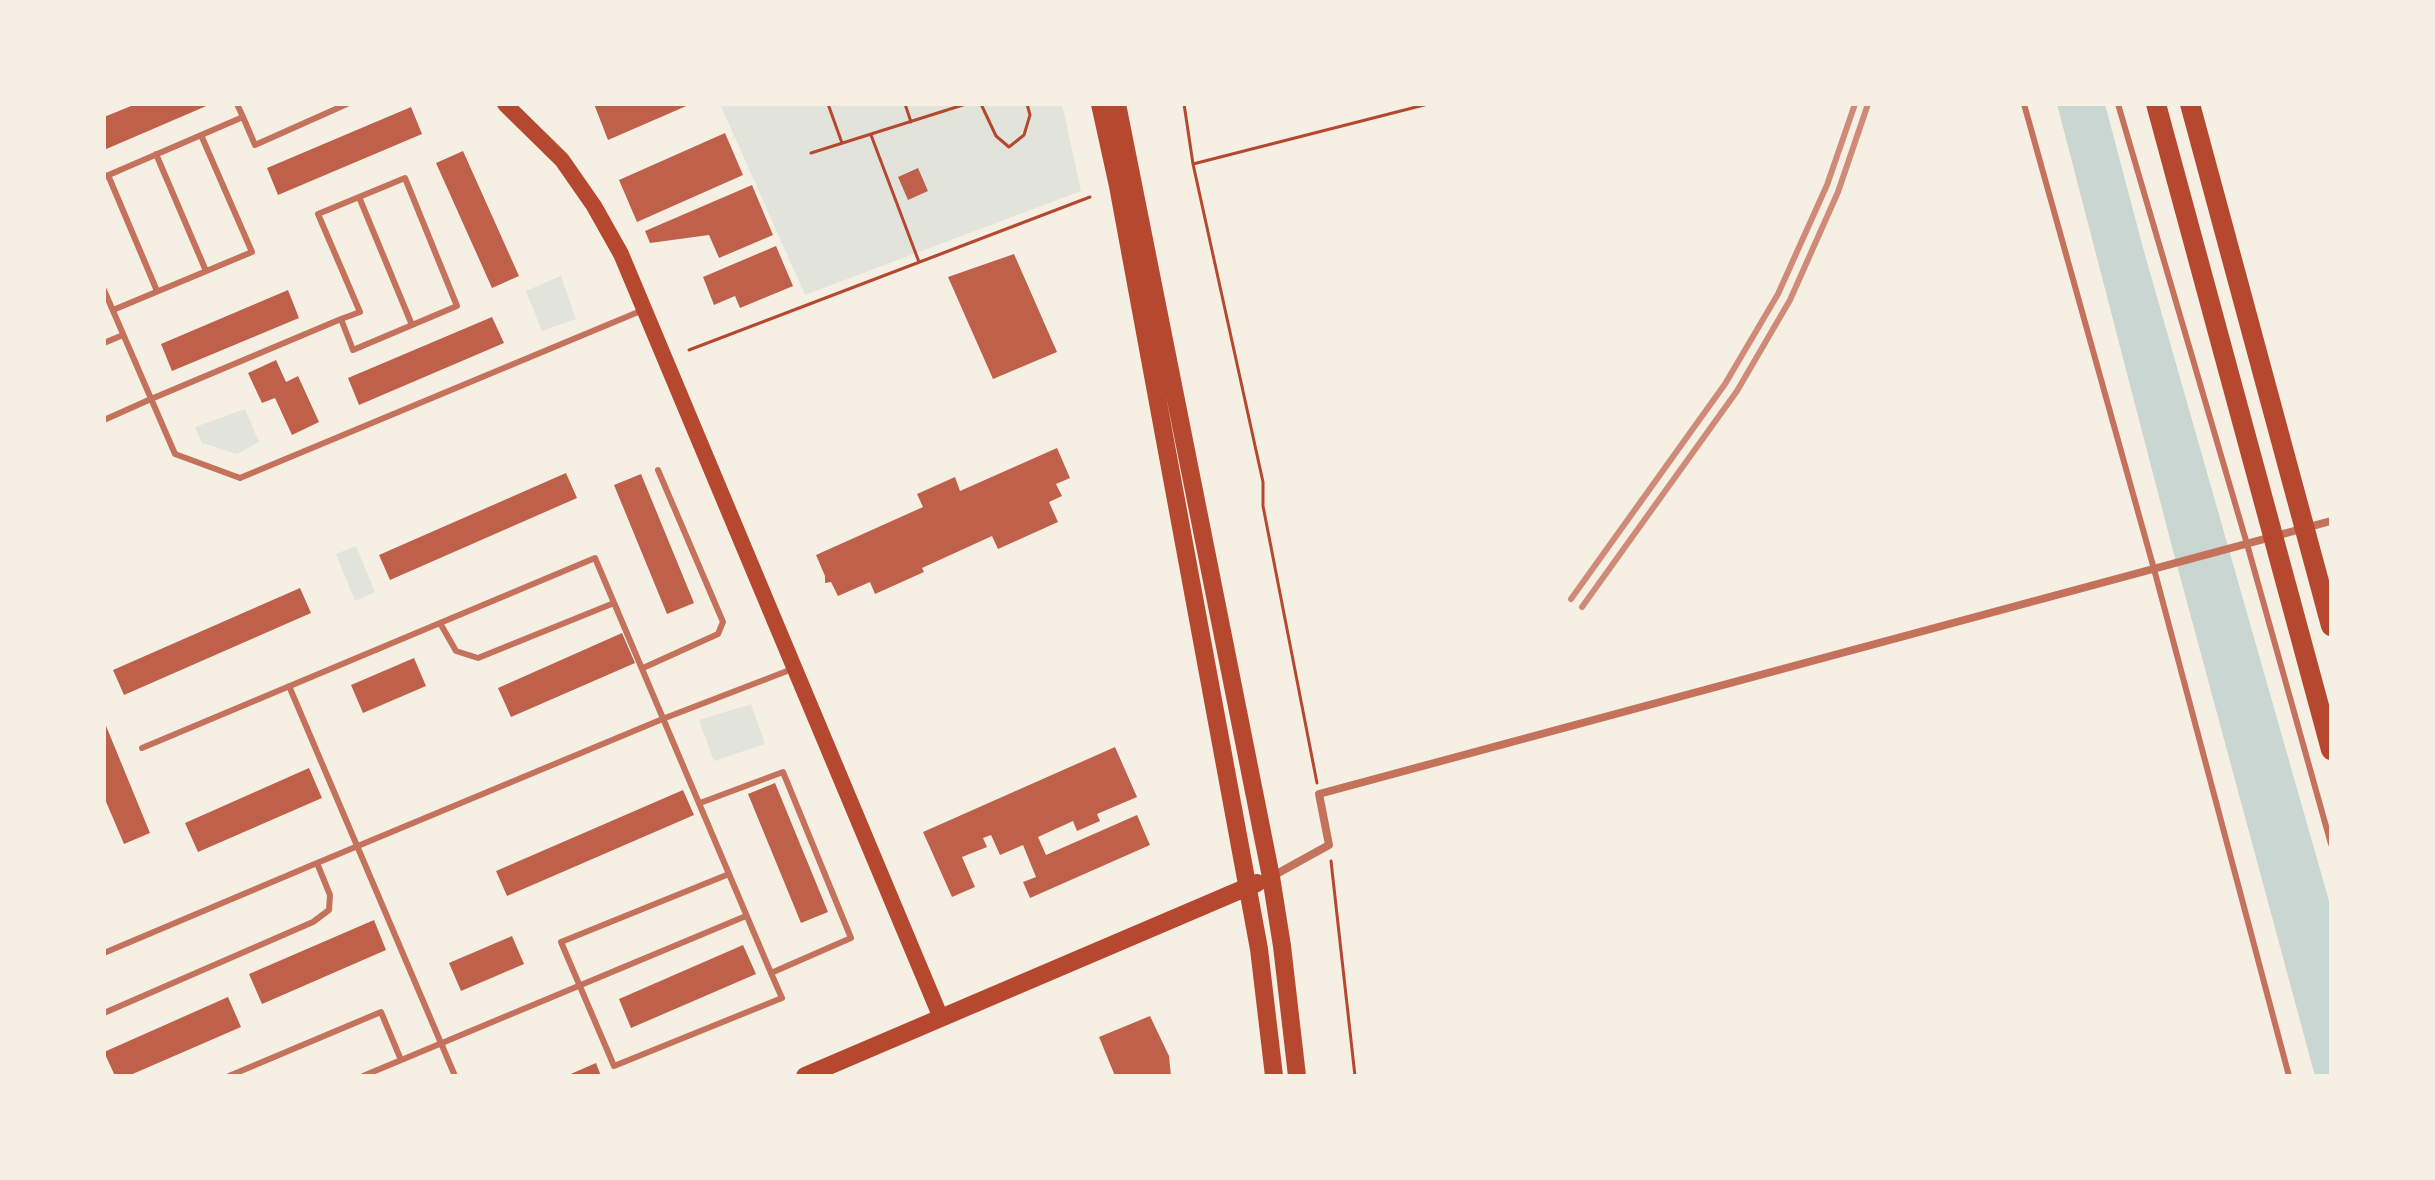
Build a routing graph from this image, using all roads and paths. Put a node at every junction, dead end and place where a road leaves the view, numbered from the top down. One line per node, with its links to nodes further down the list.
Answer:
1 (237, 104): 17 (lane)
2 (347, 104): 17 (lane)
3 (505, 104): 32 (main road)
4 (828, 104): 21 (path)
5 (905, 104): 18 (path)
6 (966, 104): 18 (path)
7 (981, 104): 8 (path)
8 (1027, 104)
9 (1100, 104): 62 (main road)
10 (1117, 104): 61 (main road)
11 (1184, 104): 24 (path)
12 (1428, 104): 24 (path)
13 (2024, 104): 44 (lane)
14 (2118, 104): 43 (lane)
15 (2156, 104): 53 (highway)
16 (2190, 104): 47 (highway)
17 (243, 117): 20 (lane)
18 (911, 122): 19 (path)
19 (871, 134): 21 (path); 28 (path)
20 (201, 135): 23 (lane); 29 (lane)
21 (842, 143): 22 (path)
22 (811, 153)
23 (156, 154): 25 (lane); 29 (lane)
24 (1193, 164): 54 (path)
25 (106, 176): 31 (lane)
26 (359, 197): 34 (lane); 35 (lane); 35 (lane)
27 (1090, 197): 28 (path)
28 (919, 262): 38 (path)
29 (206, 271): 31 (lane)
30 (104, 290): 33 (lane)
31 (157, 291): 33 (lane)
32 (644, 309): 39 (lane); 49 (main road)
33 (113, 310): 36 (lane)
34 (341, 319): 35 (lane); 39 (lane)
35 (412, 325)
36 (123, 335): 37 (lane); 39 (lane)
37 (104, 343)
38 (689, 350)
39 (151, 399): 40 (lane)
40 (104, 420)
41 (658, 470): 48 (lane)
42 (2331, 521): 43 (street)
43 (2247, 544): 44 (street); 56 (lane)
44 (2154, 569): 54 (street); 78 (lane)
45 (614, 603): 46 (lane); 46 (lane); 48 (lane)
46 (440, 623): 50 (lane)
47 (2331, 626)
48 (643, 668): 51 (lane)
49 (796, 668): 51 (lane); 68 (main road)
50 (289, 686): 52 (lane); 57 (lane)
51 (665, 718): 55 (lane); 57 (lane)
52 (142, 748)
53 (2331, 750)
54 (1319, 794): 58 (street)
55 (700, 803): 60 (lane); 65 (lane)
56 (2331, 844)
57 (357, 845): 59 (lane); 69 (lane)
58 (1329, 845): 61 (street); 77 (path)
59 (317, 863): 64 (lane); 67 (lane)
60 (729, 874): 63 (lane); 66 (lane)
61 (1271, 877): 62 (main road); 76 (main road)
62 (1247, 887): 68 (main road); 75 (main road)
63 (746, 916): 65 (lane); 66 (lane)
64 (104, 953)
65 (771, 973): 66 (lane)
66 (579, 985): 69 (lane)
67 (104, 1013)
68 (941, 1018): 74 (main road)
69 (441, 1042): 70 (lane); 73 (lane)
70 (401, 1060): 71 (lane); 72 (lane)
71 (229, 1076)
72 (363, 1076)
73 (455, 1076)
74 (805, 1076)
75 (1274, 1076)
76 (1297, 1076)
77 (1355, 1076)
78 (2289, 1076)

